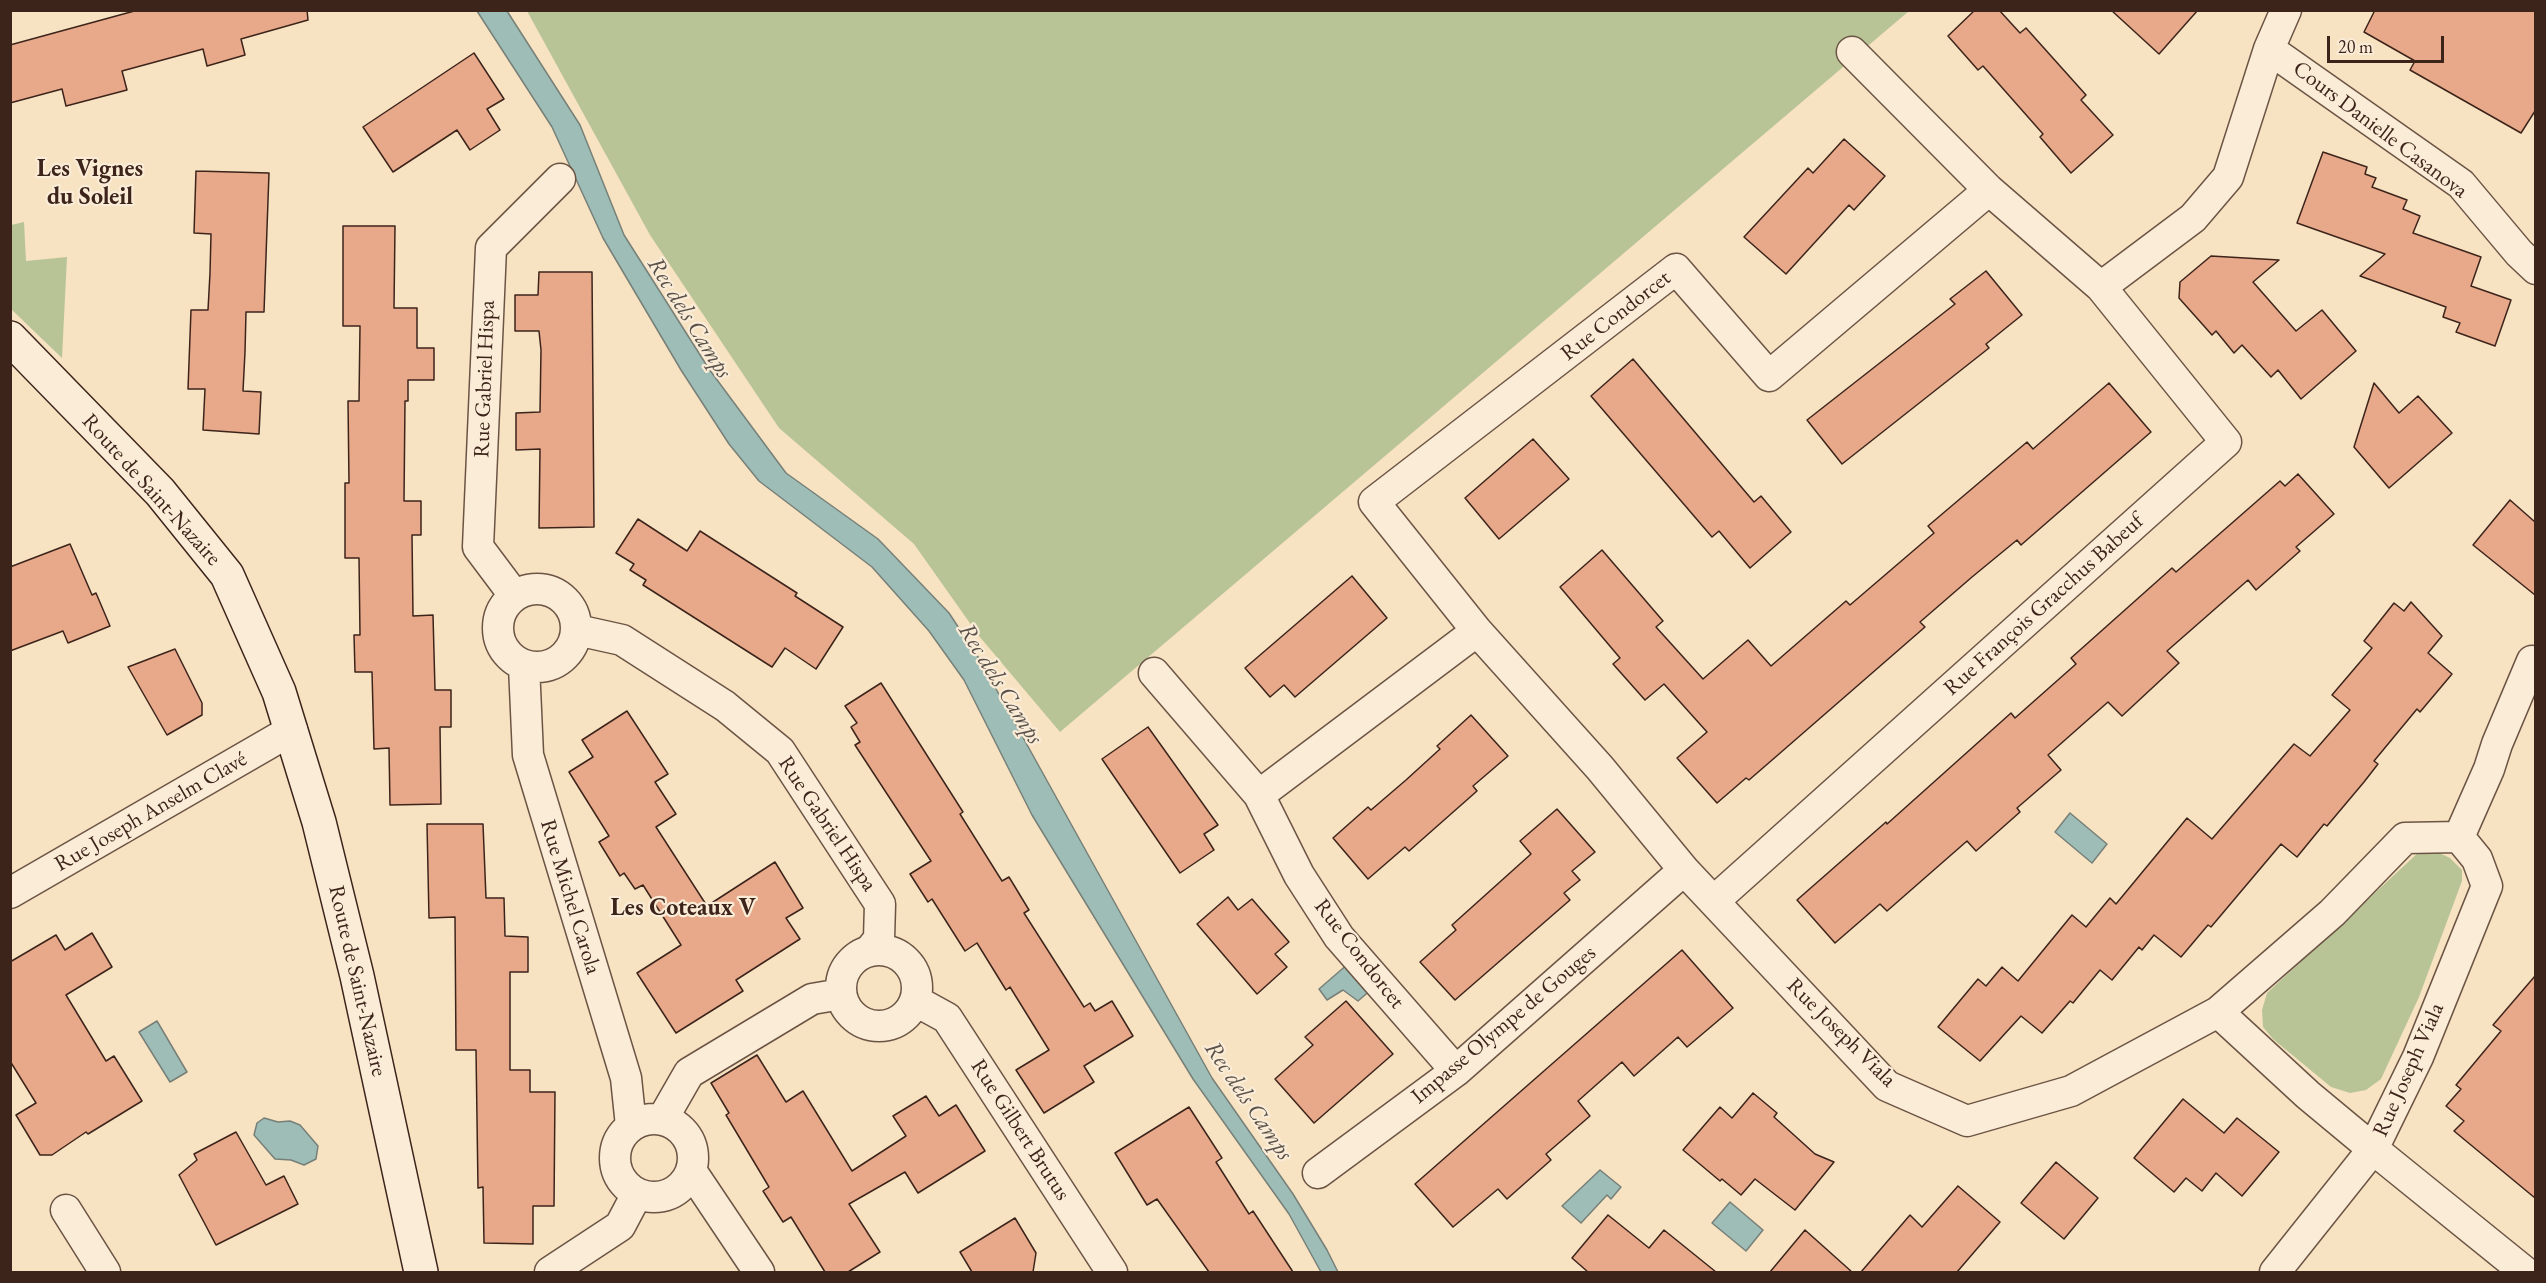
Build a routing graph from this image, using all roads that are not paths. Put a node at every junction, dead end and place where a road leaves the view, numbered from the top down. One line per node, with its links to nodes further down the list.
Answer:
1 (2286, 10): 2 (street)
2 (2269, 49): 6 (street, Cours Danielle Casanova); 7 (street)
3 (1852, 52): 5 (street)
4 (560, 179): 10 (street, Rue Gabriel Hispa)
5 (1989, 190): 7 (street); 12 (street, Rue Condorcet)
6 (2535, 269)
7 (2101, 287): 23 (street, Rue François Gracchus Babeuf)
8 (10, 338): 16 (street, Route de Saint-Nazaire)
9 (10, 370): 16 (street, Route de Saint-Nazaire)
10 (514, 595): 11 (street); 14 (street)
11 (577, 630): 14 (street); 24 (street, Rue Gabriel Hispa)
12 (1477, 631): 18 (street, Rue Condorcet); 19 (street)
13 (2532, 661): 20 (street)
14 (524, 666): 30 (street, Rue Michel Carola)
15 (1154, 673): 19 (street, Rue Condorcet)
16 (279, 692): 17 (street, Route de Saint-Nazaire)
17 (292, 730): 22 (street, Rue Joseph Anselm Clavé); 37 (street, Route de Saint-Nazaire)
18 (1600, 768): 21 (street, Rue Joseph Viala)
19 (1259, 795): 28 (street, Rue Condorcet)
20 (2459, 837): 27 (street, Rue Joseph Viala); 31 (street, Rue Joseph Viala)
21 (1684, 870): 23 (street, Rue Joseph Viala); 28 (street, Impasse Olympe de Gouges)
22 (10, 893)
23 (1714, 901): 27 (street, Rue Joseph Viala)
24 (870, 950): 25 (street); 26 (street)
25 (841, 994): 26 (street); 29 (street)
26 (916, 1001): 40 (street, Rue Gilbert Brutus)
27 (2218, 1012): 31 (street, Rue Joseph Viala)
28 (1456, 1071): 33 (street, Impasse Olympe de Gouges)
29 (662, 1120): 30 (street); 32 (street)
30 (631, 1126): 34 (street)
31 (2373, 1149): 41 (street); 42 (street)
32 (692, 1172): 34 (street); 39 (street)
33 (1318, 1173)
34 (637, 1194): 38 (street)
35 (66, 1210): 36 (street)
36 (105, 1272)
37 (421, 1272)
38 (550, 1272)
39 (759, 1272)
40 (1112, 1272)
41 (2275, 1272)
42 (2525, 1272)

